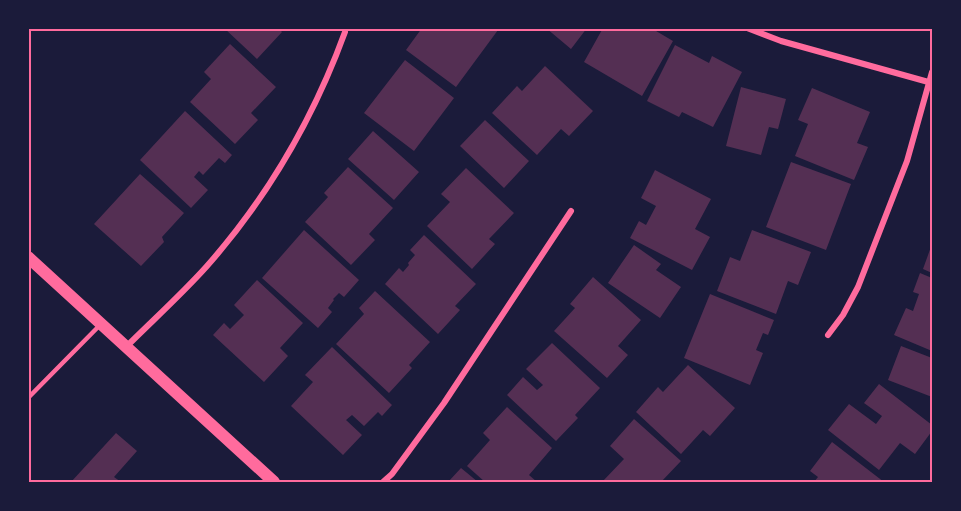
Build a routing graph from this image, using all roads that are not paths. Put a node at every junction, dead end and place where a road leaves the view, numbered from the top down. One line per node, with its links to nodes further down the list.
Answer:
1 (747, 28): 4 (street)
2 (345, 32): 9 (street)
3 (933, 72): 4 (street)
4 (931, 83): 8 (street)
5 (571, 211): 12 (street)
6 (28, 257): 7 (main road)
7 (101, 324): 9 (main road); 10 (lane)
8 (828, 335)
9 (126, 347): 11 (main road)
10 (28, 398)
11 (274, 483)
12 (383, 483)

